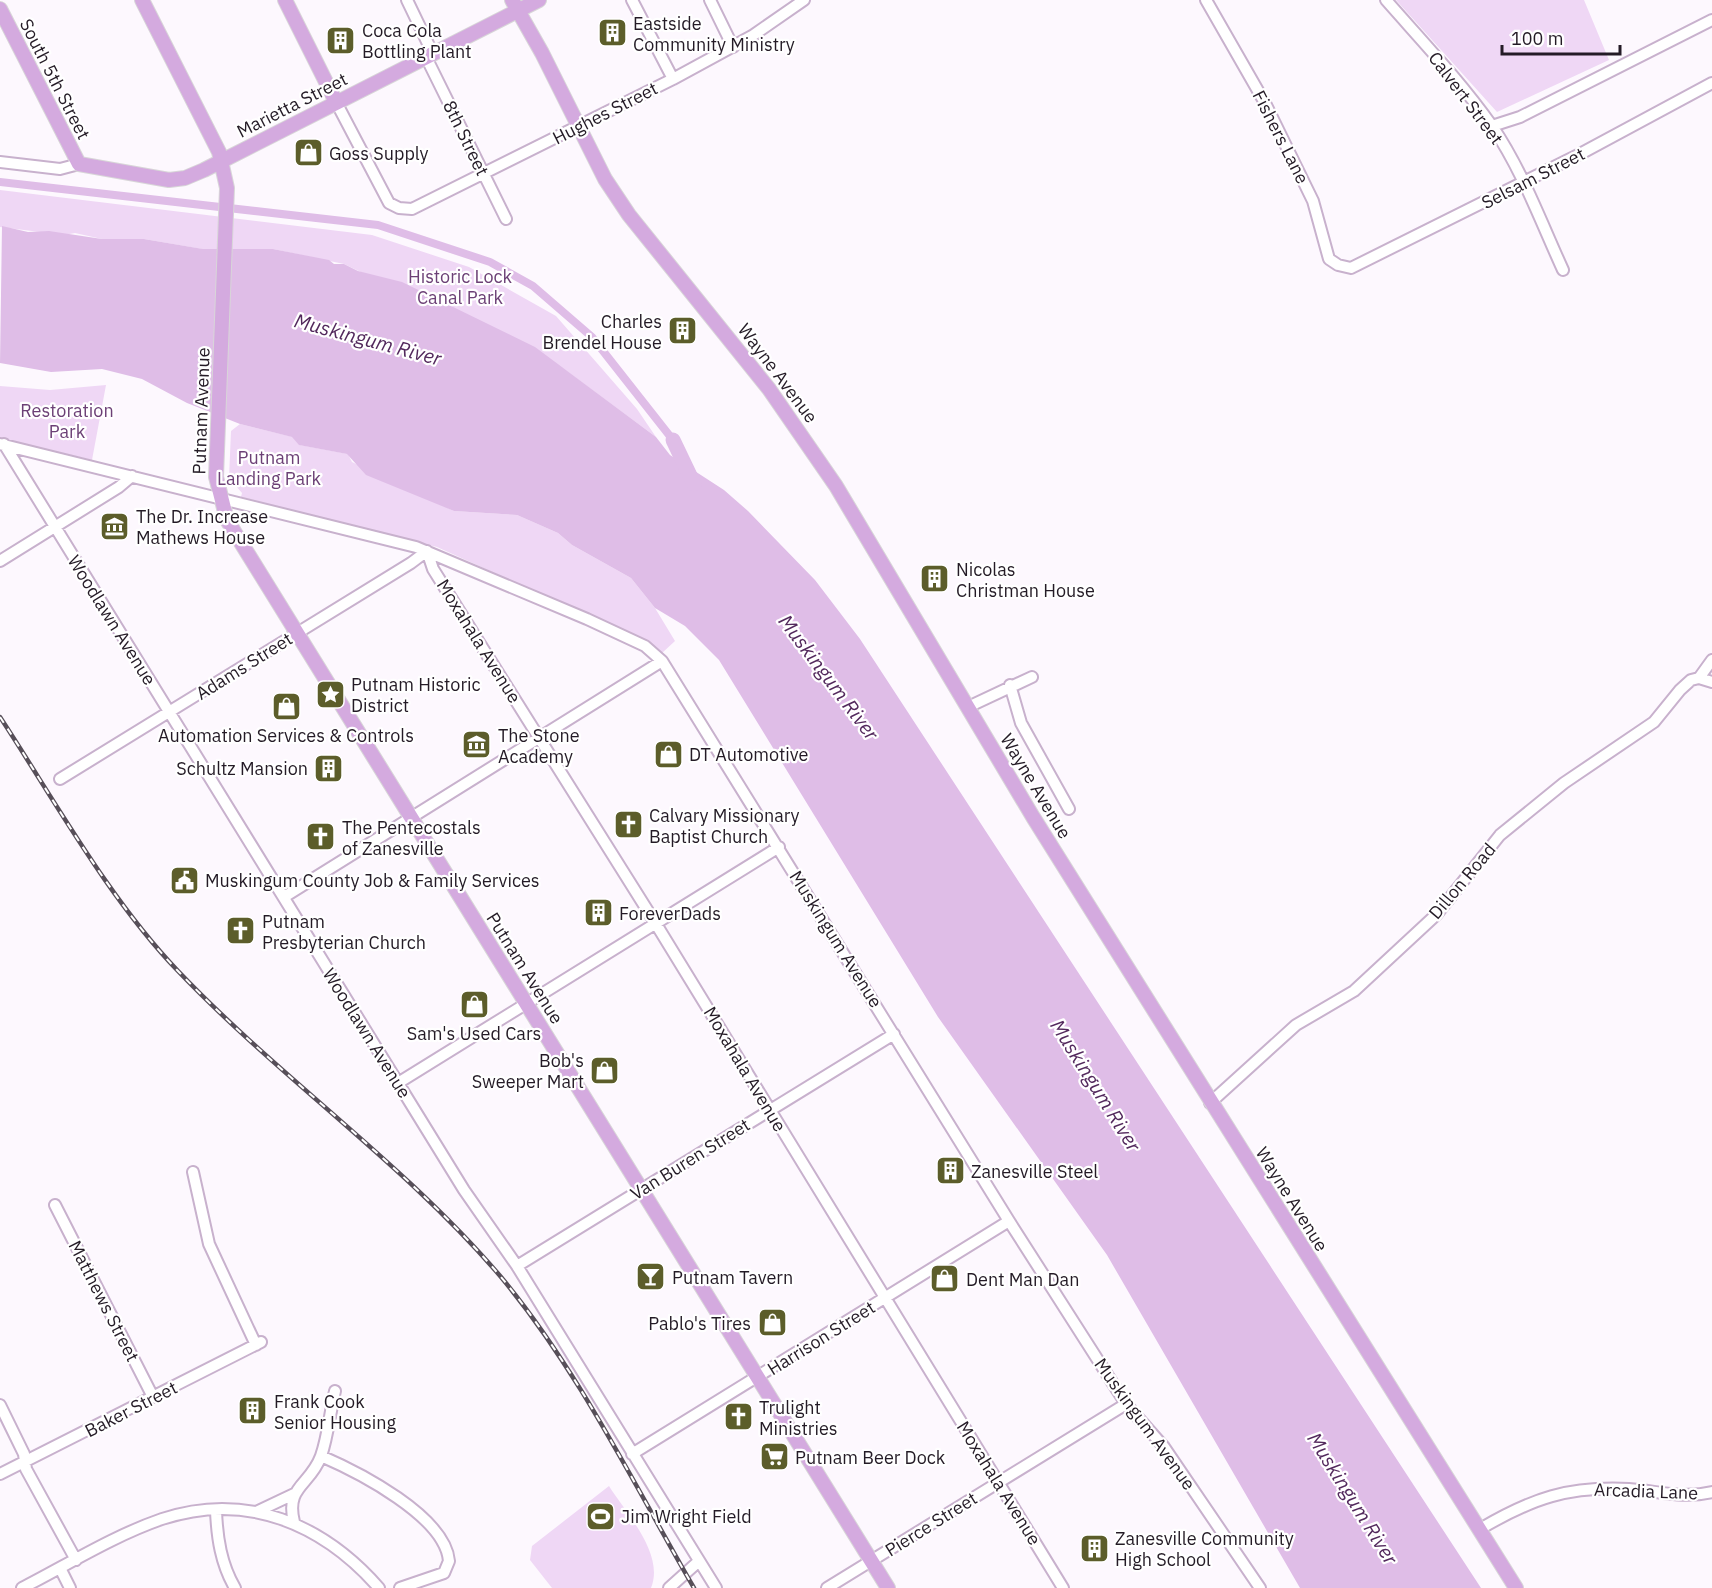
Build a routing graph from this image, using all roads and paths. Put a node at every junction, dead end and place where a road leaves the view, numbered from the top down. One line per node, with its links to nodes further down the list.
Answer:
1 (142, 0): 20 (main road, Putnam Avenue)
2 (407, 0): 14 (street, 8th Street)
3 (539, 0): 10 (main road, Marietta Street)
4 (632, 0): 15 (street)
5 (710, 0): 13 (street)
6 (804, 0): 13 (street, Hughes Street)
7 (1206, 0): 26 (street, Fishers Lane)
8 (1386, 0): 18 (street, Calvert Street)
9 (291, 2): 17 (main road)
10 (516, 5): 14 (main road, Marietta Street); 19 (main road, Wayne Avenue)
11 (0, 9): 22 (main road, South 5th Street)
12 (1712, 20): 18 (street)
13 (733, 47): 15 (street, Hughes Street)
14 (430, 55): 17 (main road, Marietta Street); 23 (street, 8th Street)
15 (673, 79): 19 (street, Hughes Street)
16 (1712, 83): 24 (street, Selsam Street)
17 (336, 102): 20 (main road, Marietta Street); 23 (street, Hughes Street)
18 (1492, 126): 24 (street, Calvert Street)
19 (579, 127): 23 (street, Hughes Street); 41 (main road, Wayne Avenue)
20 (221, 161): 22 (main road, Marietta Street); 30 (main road, Putnam Avenue)
21 (0, 162): 22 (street)
22 (79, 164)
23 (484, 175): 25 (street, 8th Street)
24 (1524, 183): 26 (street, Selsam Street); 27 (street, Calvert Street)
25 (506, 219)
26 (1351, 268)
27 (1563, 270)
28 (2, 444): 29 (street, Muskingum Avenue); 31 (street, Woodlawn Avenue)
29 (132, 476): 30 (street, Muskingum Avenue); 31 (street)
30 (220, 498): 32 (street, Muskingum Avenue); 34 (main road, Putnam Avenue)
31 (54, 527): 33 (street); 42 (street, Woodlawn Avenue)
32 (427, 551): 34 (street, Adams Street); 36 (street, Muskingum Avenue); 43 (street, Moxahala Avenue)
33 (0, 561)
34 (297, 633): 42 (street, Adams Street); 46 (main road, Putnam Avenue)
35 (1712, 660): 38 (street, Dillon Road)
36 (662, 661): 43 (street); 47 (street, Muskingum Avenue)
37 (1032, 677): 40 (street)
38 (1699, 678): 39 (street); 53 (street, Dillon Road)
39 (1712, 682)
40 (1010, 685): 41 (street); 45 (street)
41 (968, 707): 53 (main road, Wayne Avenue)
42 (170, 712): 44 (street, Adams Street); 48 (street, Woodlawn Avenue)
43 (539, 738): 46 (street); 49 (street, Moxahala Avenue)
44 (60, 779)
45 (1069, 809)
46 (411, 818): 48 (street); 50 (main road, Putnam Avenue)
47 (779, 847): 49 (street); 51 (street, Muskingum Avenue)
48 (284, 897): 52 (street, Woodlawn Avenue)
49 (656, 924): 50 (street); 54 (street, Moxahala Avenue)
50 (526, 1003): 52 (street); 56 (main road, Putnam Avenue)
51 (894, 1034): 54 (street, Van Buren Street); 58 (street, Muskingum Avenue)
52 (398, 1083): 59 (street, Woodlawn Avenue)
53 (1210, 1103): 76 (main road, Wayne Avenue)
54 (770, 1110): 56 (street, Van Buren Street); 60 (street, Moxahala Avenue)
55 (193, 1172): 63 (street, Baker Street)
56 (641, 1190): 59 (street, Van Buren Street); 61 (main road, Putnam Avenue)
57 (55, 1205): 63 (street, Matthews Street)
58 (1009, 1221): 60 (street, Harrison Street); 64 (street, Muskingum Avenue)
59 (517, 1266): 66 (street, Woodlawn Avenue)
60 (885, 1298): 61 (street, Harrison Street); 70 (street, Moxahala Avenue)
61 (758, 1377): 66 (street, Harrison Street); 79 (main road, Putnam Avenue)
62 (335, 1391): 67 (street)
63 (153, 1397): 68 (street, Baker Street)
64 (1126, 1404): 70 (street, Pierce Street); 91 (street, Muskingum Avenue)
65 (0, 1406): 68 (street)
66 (632, 1454): 78 (street, Woodlawn Avenue)
67 (321, 1456): 72 (street); 85 (street)
68 (25, 1462): 69 (street, Baker Street); 77 (street)
69 (0, 1474)
70 (999, 1482): 79 (street, Pierce Street); 90 (street, Moxahala Avenue)
71 (1712, 1492): 76 (street, Arcadia Lane)
72 (294, 1494): 74 (street); 75 (street)
73 (216, 1510): 74 (street); 77 (street); 83 (street)
74 (256, 1512): 75 (street)
75 (294, 1522): 84 (street)
76 (1480, 1529): 92 (main road, Wayne Avenue)
77 (76, 1560): 80 (street)
78 (699, 1561): 86 (street); 87 (street, Woodlawn Avenue)
79 (871, 1561): 88 (street, Pierce Street); 89 (main road, Putnam Avenue)
80 (60, 1568): 81 (street); 82 (street)
81 (22, 1588)
82 (70, 1588)
83 (235, 1588)
84 (379, 1588)
85 (400, 1588)
86 (669, 1588)
87 (716, 1588)
88 (827, 1588)
89 (888, 1588)
90 (1063, 1588)
91 (1260, 1588)
92 (1516, 1588)

